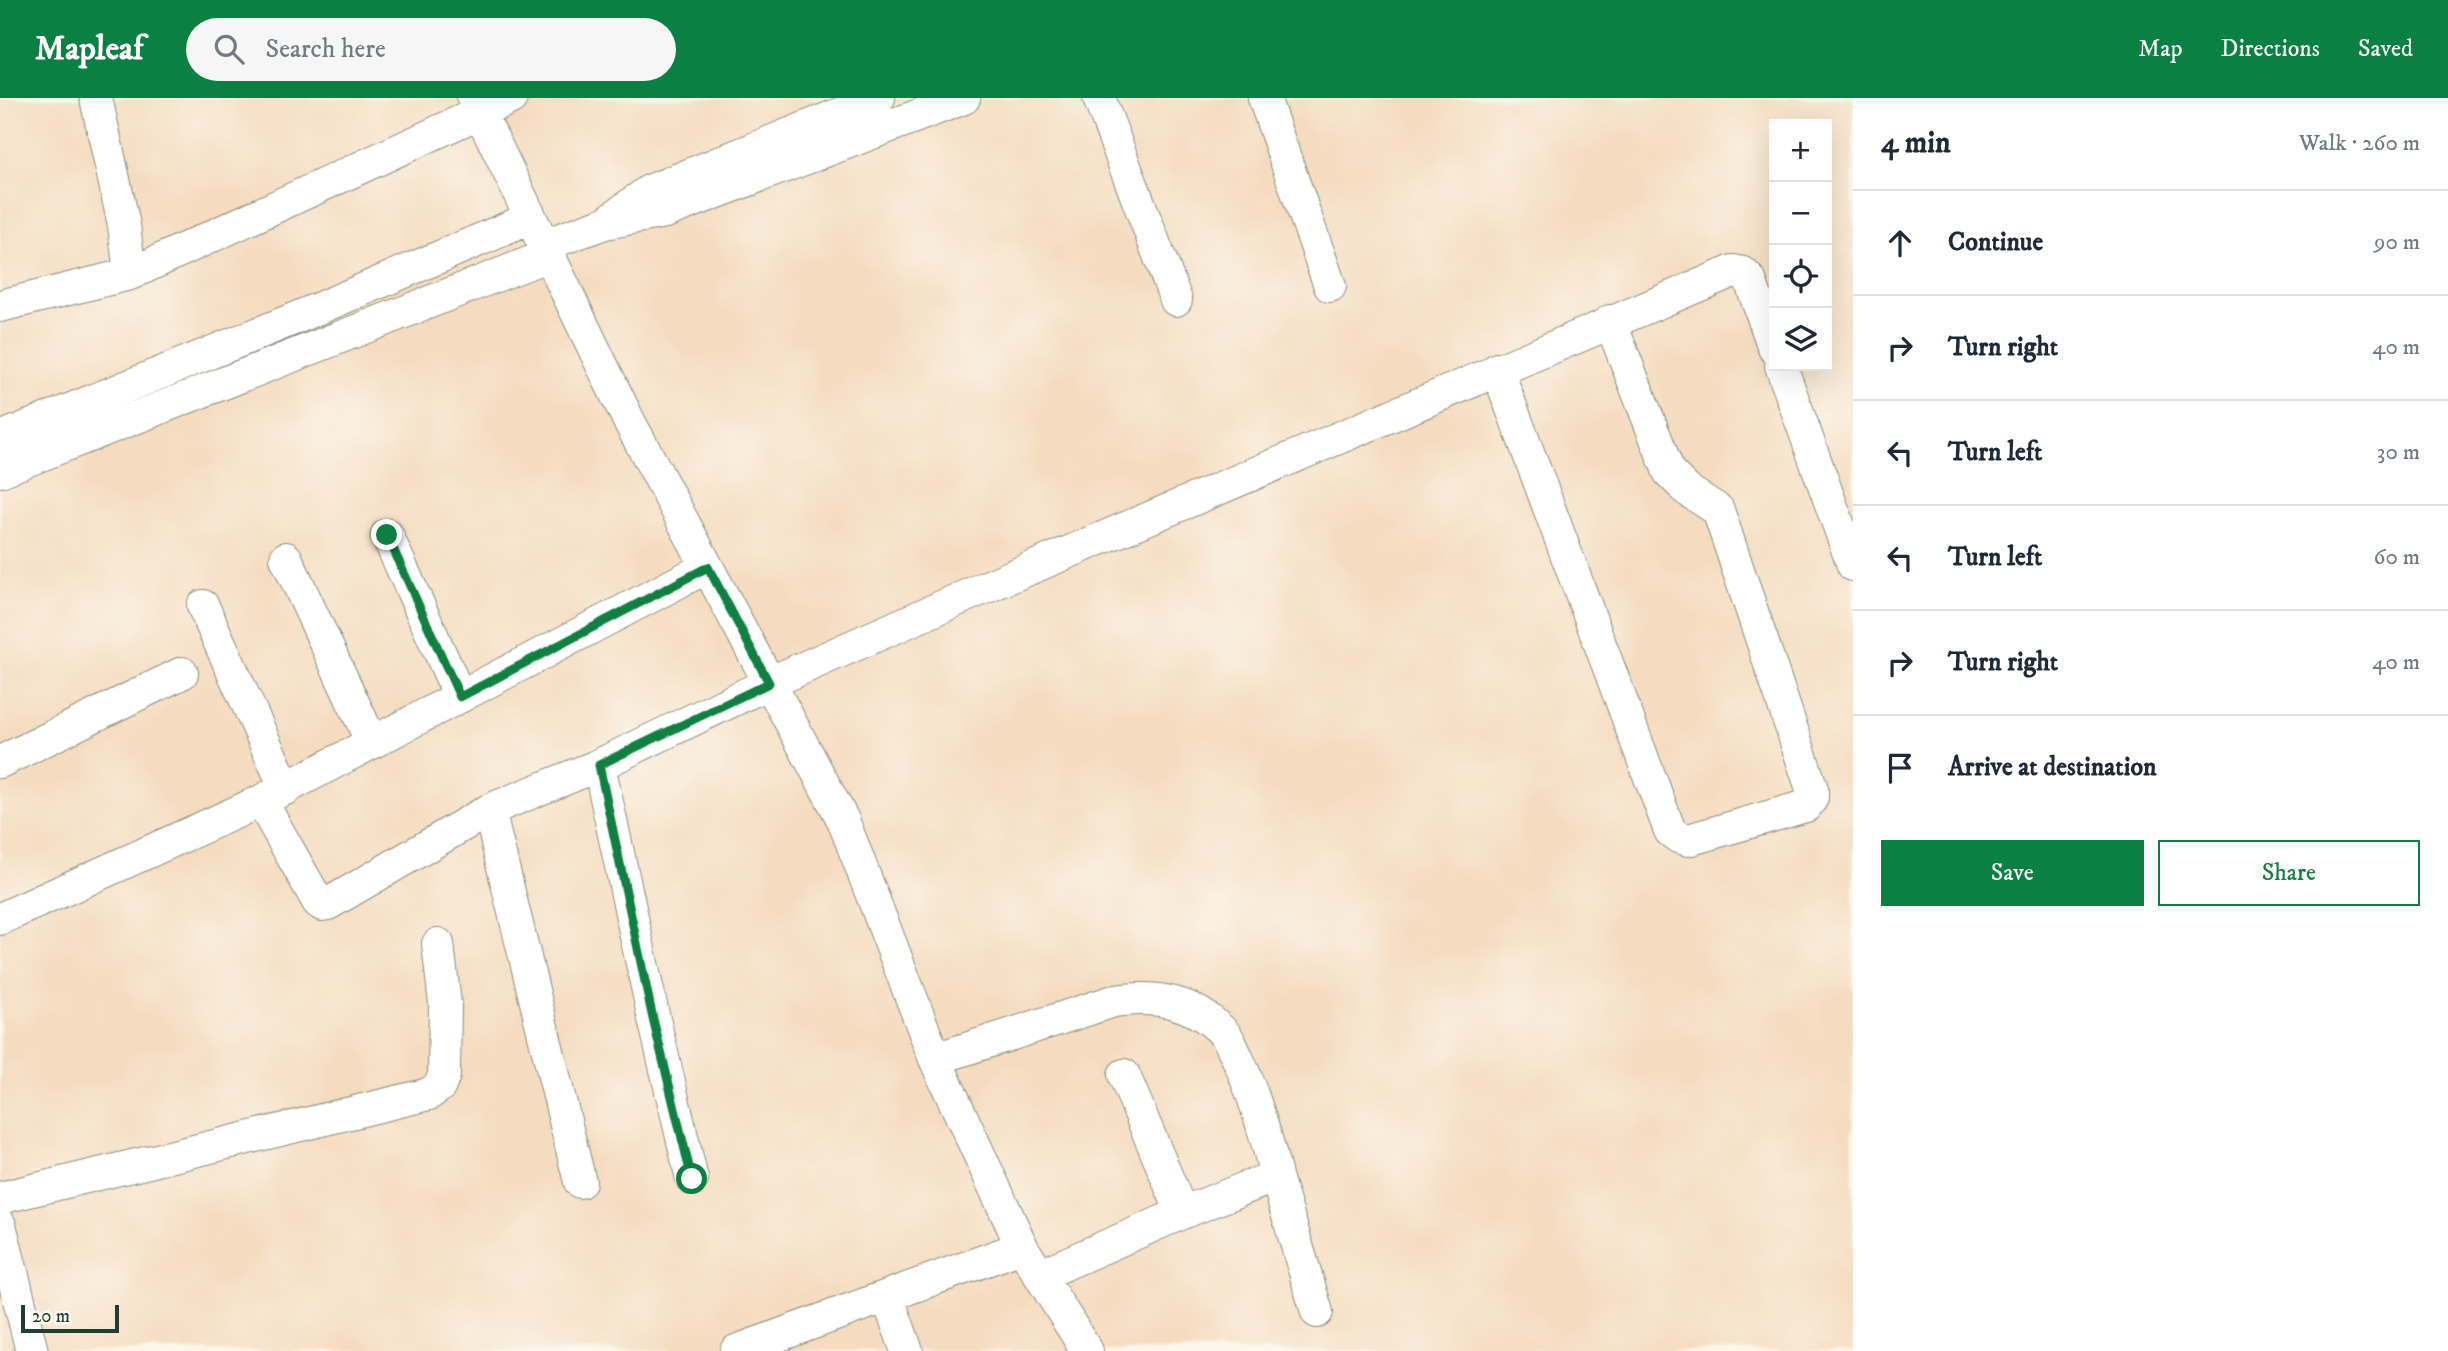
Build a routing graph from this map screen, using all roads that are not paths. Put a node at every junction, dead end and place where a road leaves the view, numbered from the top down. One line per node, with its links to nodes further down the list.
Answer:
1 (96, 98): 11 (street)
2 (511, 98): 7 (street)
3 (879, 98): 8 (street)
4 (964, 98): 9 (street)
5 (1099, 98): 13 (street)
6 (1264, 98): 12 (street)
7 (477, 106): 10 (street); 11 (street)
8 (836, 106): 9 (street)
9 (605, 223): 10 (street)
10 (542, 239): 19 (street); 20 (street); 24 (street)
11 (130, 274): 14 (street)
12 (1330, 286)
13 (1176, 300)
14 (0, 306)
15 (1610, 321): 16 (street); 17 (street); 17 (street)
16 (1769, 334)
17 (1497, 369): 27 (street)
18 (1783, 371): 23 (street)
19 (0, 439)
20 (0, 471)
21 (387, 535): 28 (street)
22 (286, 558): 29 (street)
23 (1853, 565)
24 (708, 567): 27 (street); 28 (street)
25 (203, 606): 32 (street)
26 (182, 673): 30 (street)
27 (769, 683): 31 (street); 36 (street)
28 (460, 697): 29 (street)
29 (372, 743): 32 (street)
30 (0, 762)
31 (599, 765): 33 (street); 39 (street)
32 (273, 795): 33 (street); 34 (street)
33 (489, 810): 40 (street)
34 (0, 919)
35 (438, 944): 41 (street)
36 (935, 1059): 38 (street); 44 (street)
37 (1124, 1075): 42 (street)
38 (1276, 1176): 42 (street); 47 (street)
39 (692, 1179)
40 (580, 1182)
41 (0, 1198)
42 (1182, 1213): 45 (street)
43 (0, 1226): 49 (street)
44 (1022, 1247): 45 (street); 46 (street)
45 (1040, 1275): 52 (street)
46 (887, 1296): 48 (street); 51 (street)
47 (1317, 1312)
48 (798, 1340): 50 (street)
49 (32, 1351)
50 (736, 1351)
51 (907, 1351)
52 (1087, 1351)

